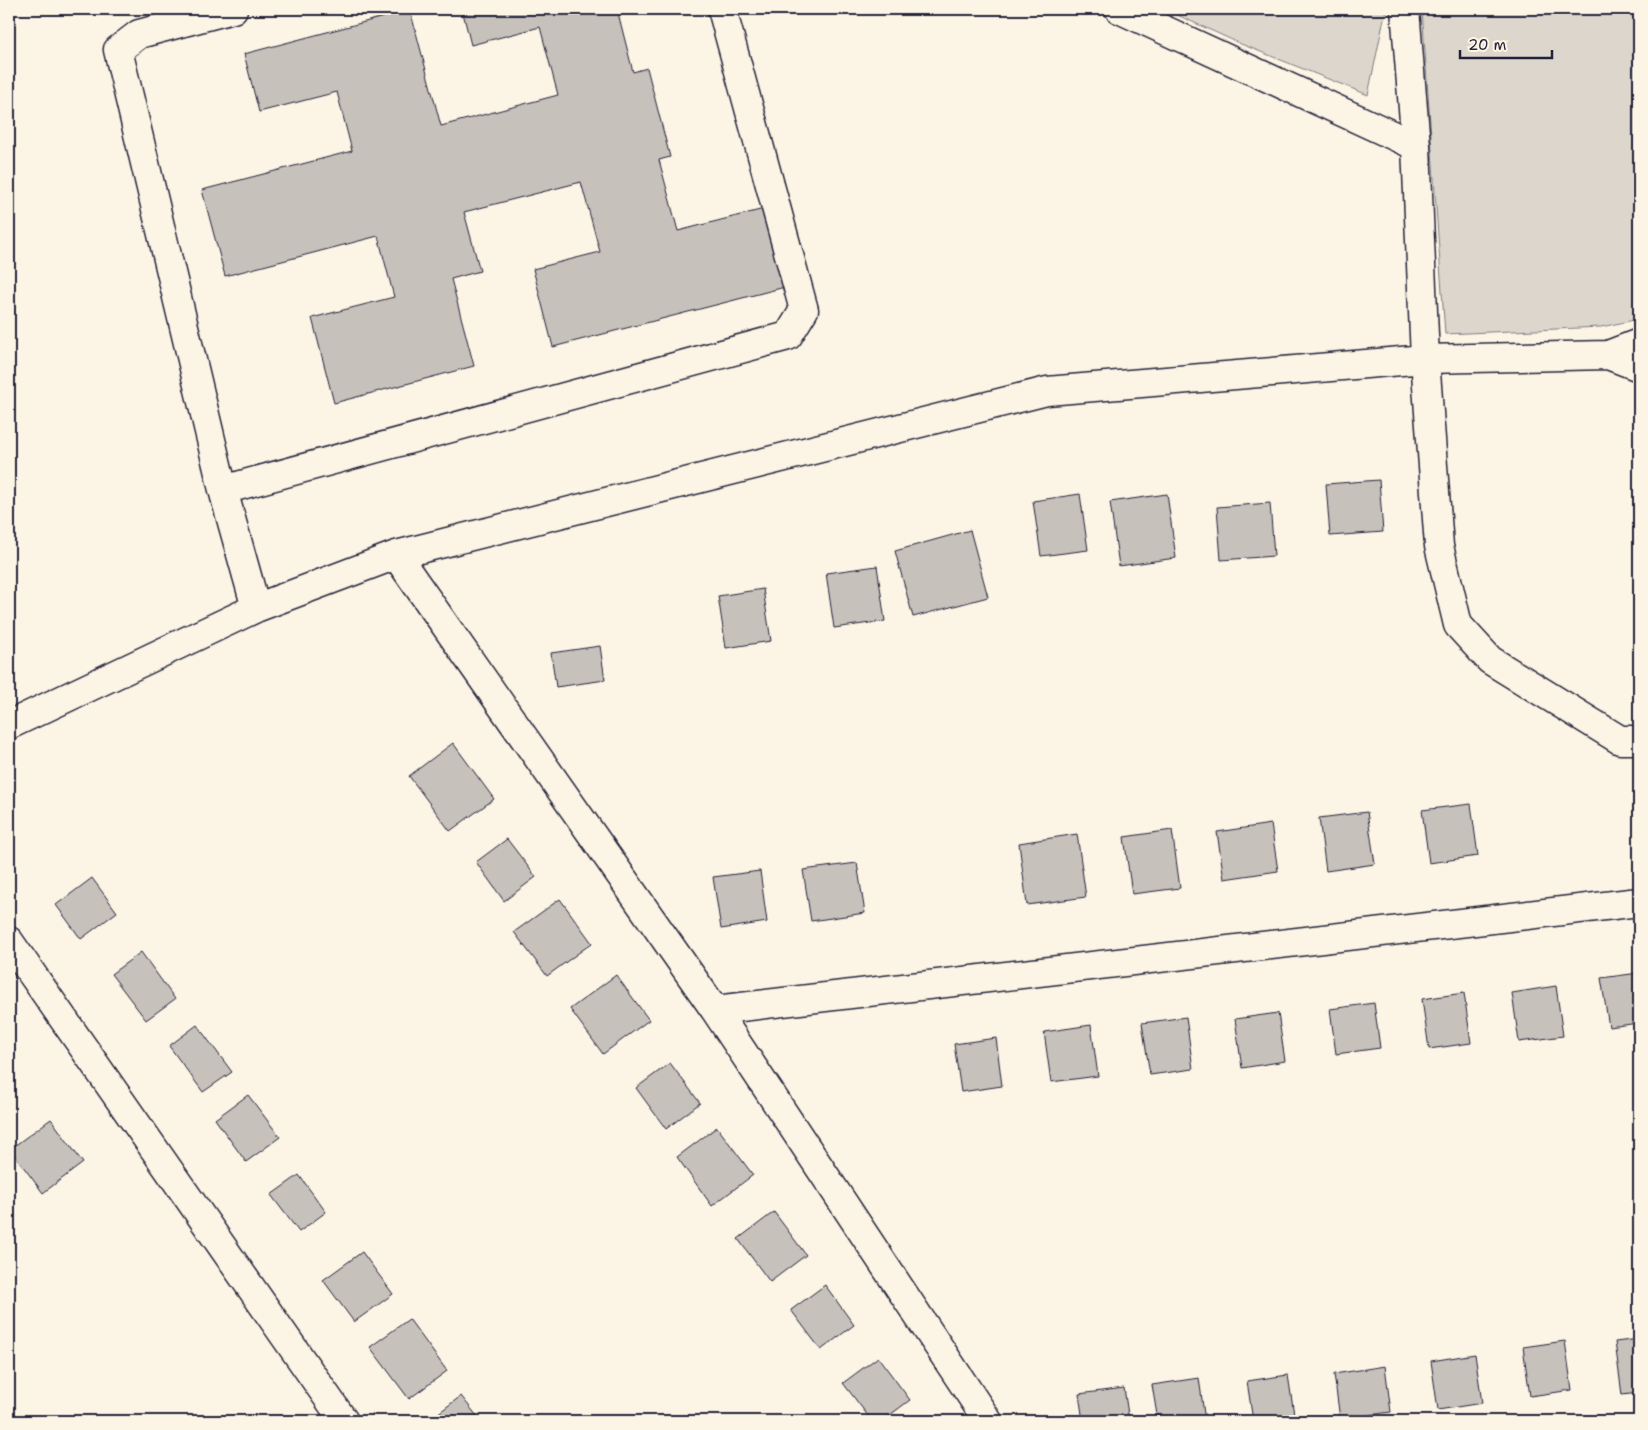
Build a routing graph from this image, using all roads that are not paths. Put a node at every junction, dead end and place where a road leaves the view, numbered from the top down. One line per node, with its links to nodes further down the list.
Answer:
1 (233, 9): 10 (street)
2 (722, 9): 10 (street)
3 (1119, 9): 5 (street)
4 (1405, 9): 5 (street)
5 (1416, 146): 8 (street)
6 (1639, 343): 7 (street)
7 (1608, 355): 8 (street); 9 (street)
8 (1425, 359): 11 (street); 14 (street)
9 (1639, 367)
10 (223, 490): 12 (street)
11 (396, 556): 12 (street); 17 (street)
12 (256, 608): 13 (street)
13 (9, 724)
14 (1639, 740)
15 (1639, 902): 17 (street)
16 (9, 940): 18 (street)
17 (715, 1010): 19 (street)
18 (344, 1421)
19 (988, 1421)

